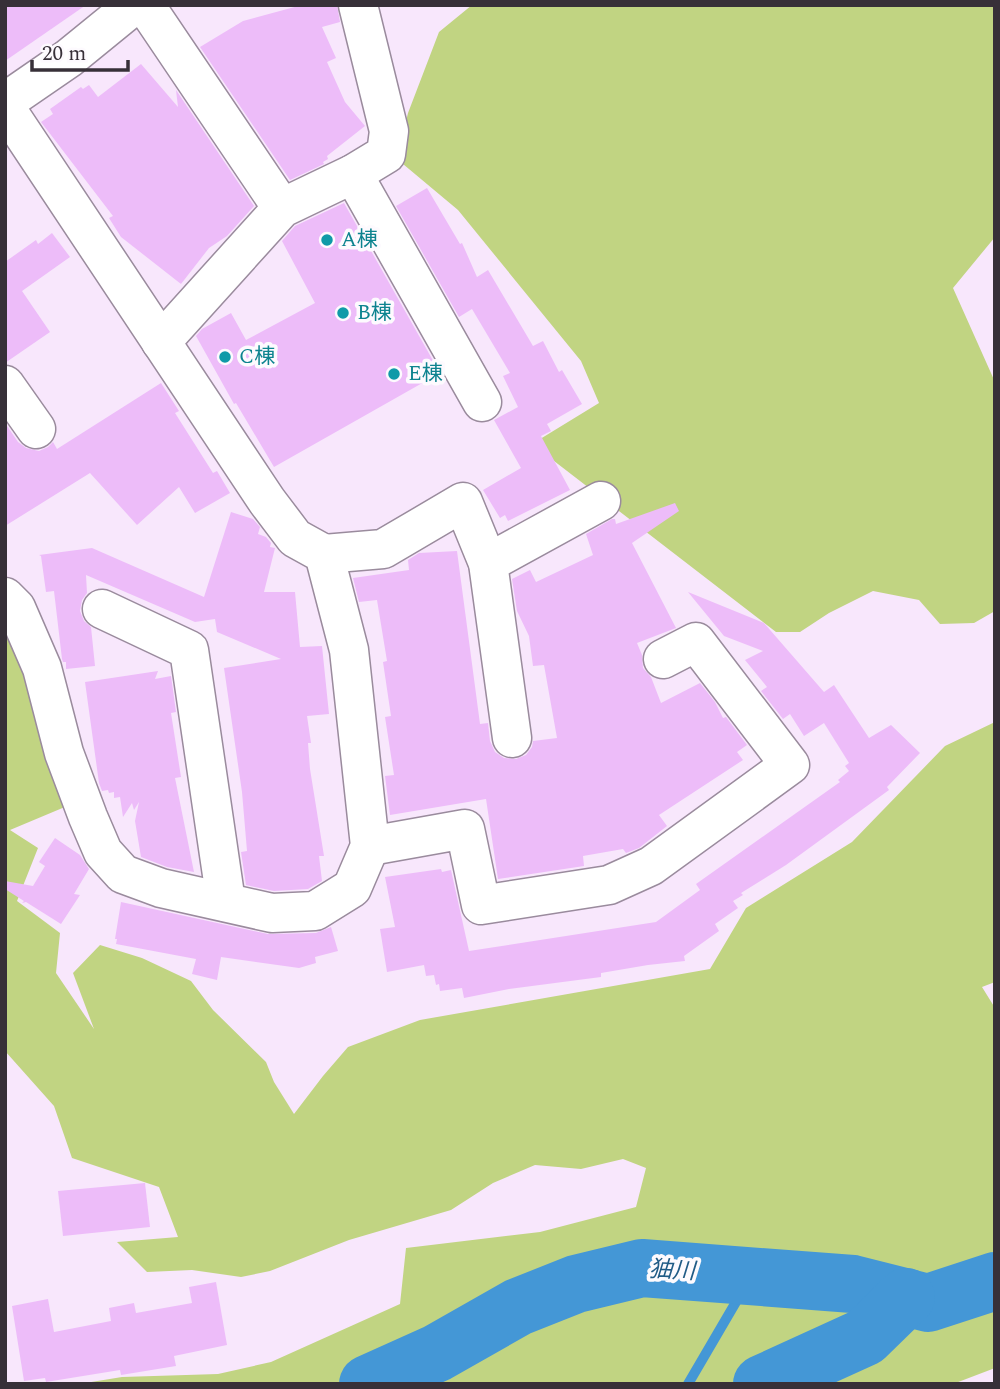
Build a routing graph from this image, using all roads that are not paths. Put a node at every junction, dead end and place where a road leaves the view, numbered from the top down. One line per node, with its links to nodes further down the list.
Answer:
1 (134, 5): 4 (street)
2 (145, 5): 7 (street)
3 (358, 5): 6 (street)
4 (5, 102)
5 (5, 107): 8 (street)
6 (353, 174): 7 (street); 10 (street)
7 (282, 208): 8 (street)
8 (162, 342): 13 (street)
9 (5, 385): 11 (street)
10 (482, 402)
11 (36, 429)
12 (601, 501): 14 (street)
13 (324, 554): 14 (street); 19 (street)
14 (488, 563): 18 (street)
15 (5, 597): 20 (street)
16 (102, 609): 20 (street)
17 (663, 659): 19 (street)
18 (512, 738)
19 (370, 846): 20 (street)
20 (226, 902)

